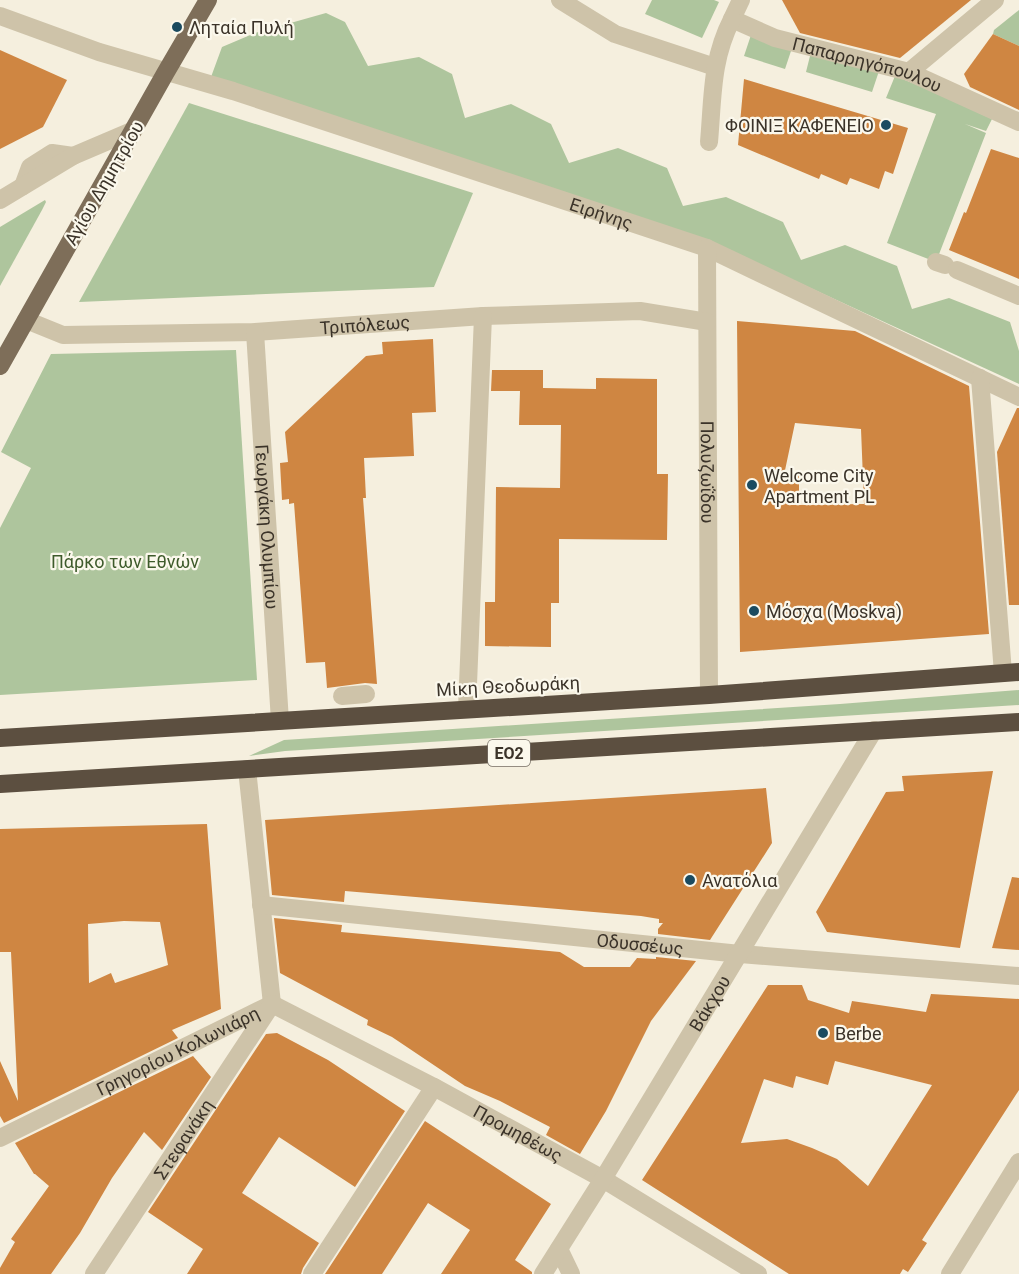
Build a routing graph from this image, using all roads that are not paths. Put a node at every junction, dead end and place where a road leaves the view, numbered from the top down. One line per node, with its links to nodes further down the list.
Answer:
1 (208, 0): 8 (main road, Αγίου Δημητρίου)
2 (560, 0): 7 (street)
3 (741, 0): 6 (street)
4 (995, 0): 9 (street)
5 (0, 16): 8 (street, Ειρήνης)
6 (732, 19): 7 (street); 9 (street, Παπαρρηγόπουλου)
7 (715, 67): 12 (street)
8 (166, 72): 11 (main road, Αγίου Δημητρίου); 14 (street, Ειρήνης)
9 (909, 72): 10 (street, Παπαρρηγόπουλου)
10 (1019, 122)
11 (134, 130): 13 (street); 18 (main road, Αγίου Δημητρίου)
12 (709, 142)
13 (0, 200)
14 (707, 248): 19 (street, Πολυζωΐδου); 22 (street, Ειρήνης)
15 (946, 266): 16 (street)
16 (1019, 296)
17 (483, 316): 19 (street, Τριπόλεως); 20 (street, Τριπόλεως); 28 (street)
18 (26, 320): 20 (street, Τριπόλεως); 21 (main road, Αγίου Δημητρίου)
19 (707, 322): 26 (street, Πολυζωΐδου)
20 (255, 332): 29 (street, Γεωργάκη Ολυμπίου)
21 (0, 366)
22 (980, 378): 23 (street, Ειρήνης); 24 (street)
23 (1019, 397)
24 (1011, 672): 26 (highway, Μίκη Θεοδωράκη)
25 (366, 694): 27 (street)
26 (709, 695): 28 (highway, Μίκη Θεοδωράκη)
27 (342, 696)
28 (467, 710): 29 (highway, Μίκη Θεοδωράκη)
29 (280, 721): 32 (highway, Μίκη Θεοδωράκη)
30 (1019, 722): 31 (highway, ΕΟ2)
31 (874, 730): 33 (highway, ΕΟ2); 36 (street, Βάκχου)
32 (0, 738)
33 (247, 768): 34 (highway, ΕΟ2); 35 (street, Γρηγορίου Κολωνιάρη)
34 (0, 784)
35 (261, 905): 36 (street, Οδυσσέως); 38 (street, Γρηγορίου Κολωνιάρη)
36 (740, 954): 37 (street, Οδυσσέως); 42 (street, Βάκχου)
37 (1019, 976)
38 (272, 1004): 39 (street, Προμηθέως); 40 (street, Γρηγορίου Κολωνιάρη); 44 (street, Στεφανάκη)
39 (434, 1087): 42 (street, Προμηθέως); 45 (street)
40 (0, 1138)
41 (1019, 1162): 49 (street)
42 (603, 1179): 43 (street, Βάκχου); 48 (street, Προμηθέως)
43 (559, 1249): 46 (street, Βάκχου); 47 (street)
44 (94, 1274)
45 (312, 1274)
46 (543, 1274)
47 (571, 1274)
48 (758, 1274)
49 (950, 1274)

